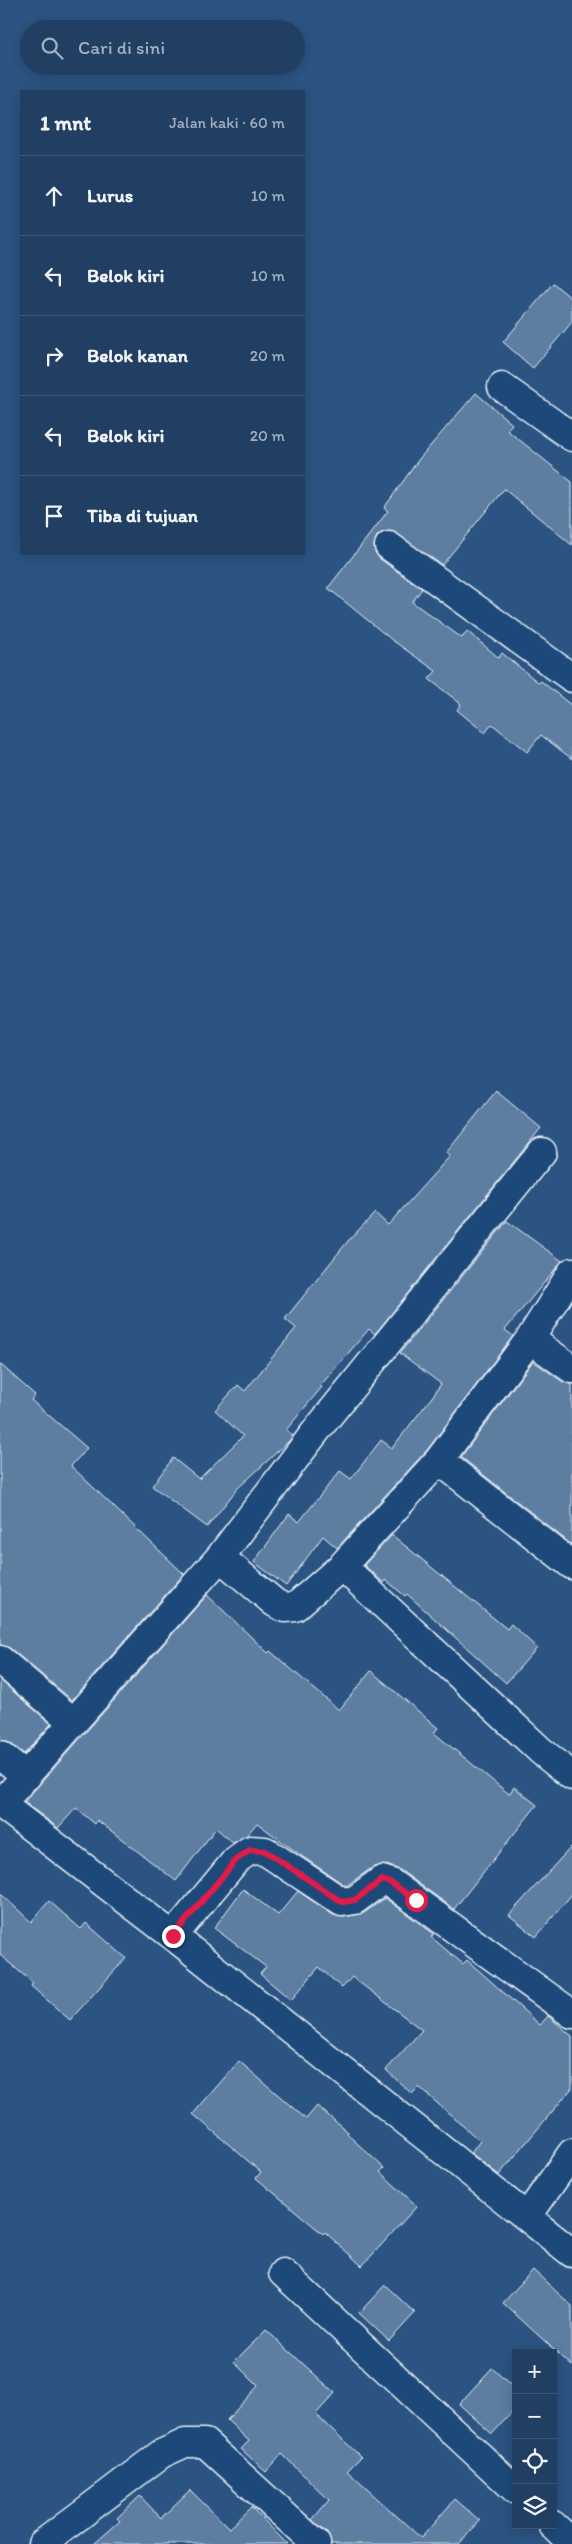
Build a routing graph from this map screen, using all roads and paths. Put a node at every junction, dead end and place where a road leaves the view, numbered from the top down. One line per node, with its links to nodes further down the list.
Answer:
1 (502, 387): 2 (street)
2 (572, 437)
3 (390, 546): 4 (street)
4 (572, 678)
5 (542, 1152): 10 (street)
6 (572, 1272): 7 (street)
7 (530, 1339): 8 (street); 9 (street)
8 (572, 1369)
9 (439, 1460): 11 (street); 12 (street)
10 (220, 1557): 12 (street); 14 (street)
11 (572, 1565)
12 (342, 1566): 17 (street)
13 (0, 1660): 14 (street)
14 (72, 1722): 16 (street)
15 (0, 1755): 16 (street)
16 (28, 1776): 18 (street)
17 (572, 1776)
18 (0, 1805): 19 (street)
19 (173, 1936): 20 (street); 22 (street)
20 (572, 2014)
21 (572, 2153): 22 (street)
22 (527, 2217): 23 (street)
23 (572, 2253)
24 (283, 2273): 25 (street)
25 (512, 2486)
26 (557, 2529): 27 (street)
27 (572, 2543)
28 (42, 2544): 29 (street)
29 (316, 2544)

